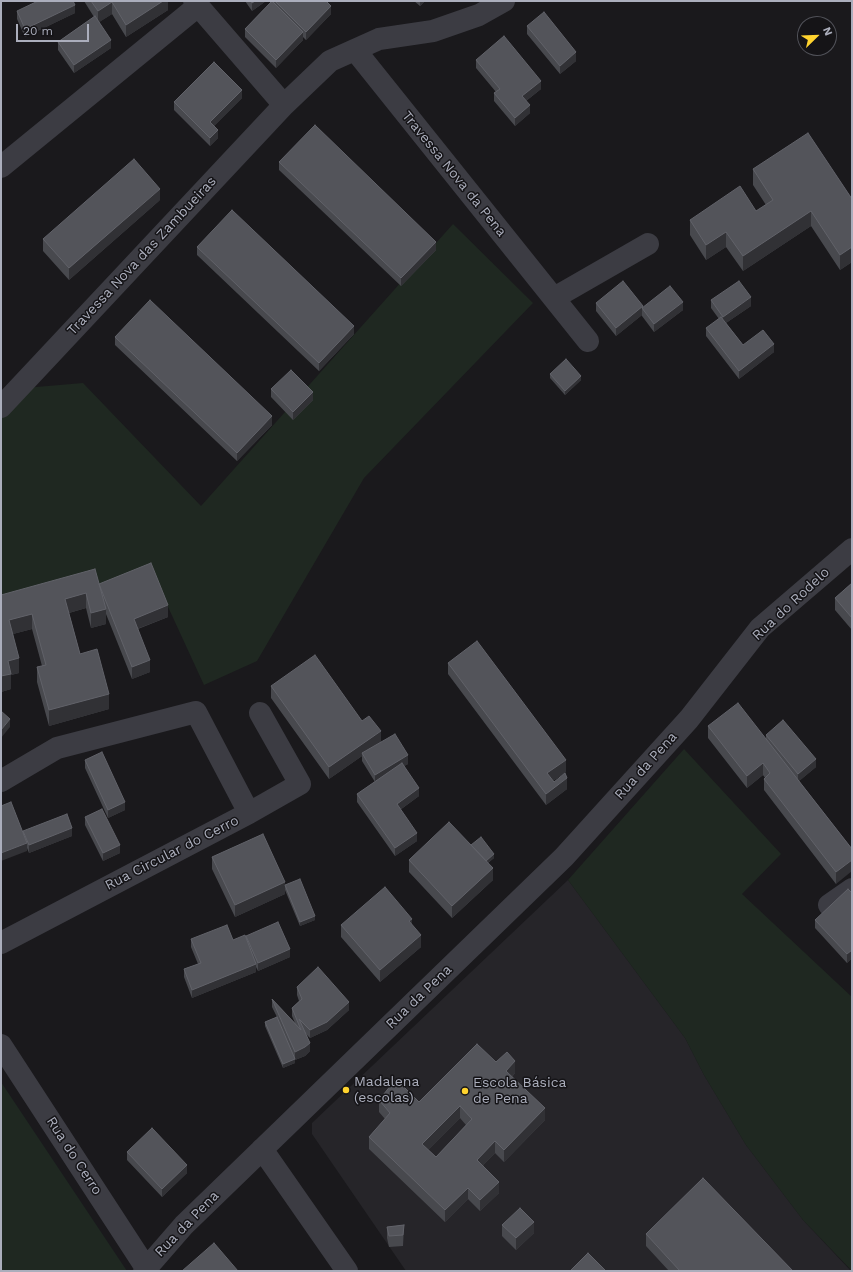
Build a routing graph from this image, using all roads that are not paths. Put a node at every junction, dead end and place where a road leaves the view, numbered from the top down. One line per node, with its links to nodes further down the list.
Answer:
1 (504, 1): 3 (street, Travessa Nova das Zambueiras)
2 (196, 3): 4 (street); 5 (street)
3 (355, 50): 4 (street, Travessa Nova das Zambueiras); 7 (street, Travessa Nova da Pena)
4 (284, 105): 9 (street, Travessa Nova das Zambueiras)
5 (1, 167)
6 (648, 244): 7 (street)
7 (554, 298): 8 (street, Travessa Nova da Pena)
8 (588, 341)
9 (1, 407)
10 (852, 549): 12 (street, Rua do Rodelo)
11 (260, 713): 14 (street)
12 (689, 718): 19 (street, Rua da Pena)
13 (1, 781): 14 (street, Rua Circular do Cerro)
14 (249, 813): 17 (street, Rua Circular do Cerro)
15 (852, 888): 16 (street)
16 (829, 905)
17 (2, 939)
18 (1, 1045): 20 (street, Rua do Cerro)
19 (262, 1149): 20 (street, Rua da Pena); 21 (street)
20 (146, 1270)
21 (347, 1271)

